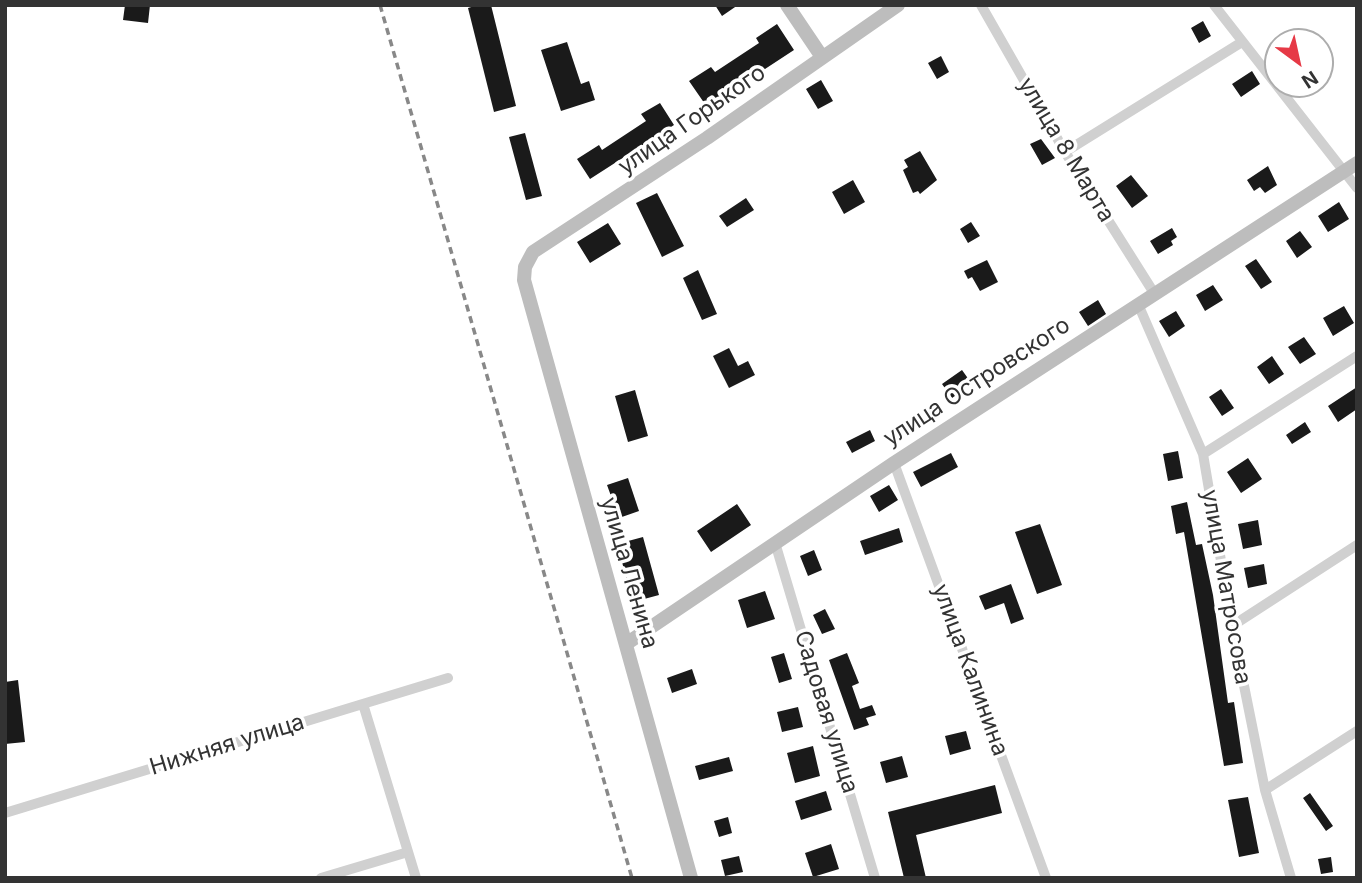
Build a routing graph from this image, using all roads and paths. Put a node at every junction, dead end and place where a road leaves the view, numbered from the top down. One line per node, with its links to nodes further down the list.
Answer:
1 (787, 5): 6 (street)
2 (898, 5): 6 (street, улица Горького)
3 (981, 5): 7 (street, улица 8 Марта)
4 (1214, 5): 5 (street)
5 (1242, 42): 7 (street); 8 (street)
6 (822, 57): 10 (street, улица Горького)
7 (1065, 152): 11 (street, улица 8 Марта)
8 (1351, 167): 9 (street); 11 (street, улица Островского)
9 (1357, 188)
10 (524, 280): 19 (street, улица Ленина)
11 (1154, 293): 12 (street, улица Островского)
12 (1138, 304): 14 (street, улица Матросова); 15 (street, улица Островского)
13 (1357, 356): 14 (street)
14 (1203, 454): 18 (street, улица Матросова)
15 (894, 463): 16 (street, улица Островского); 30 (street, улица Калинина)
16 (776, 545): 19 (street, улица Островского); 29 (street, Садовая улица)
17 (1357, 545): 18 (street)
18 (1232, 626): 23 (street, улица Матросова)
19 (626, 644): 28 (street, улица Ленина)
20 (449, 678): 21 (street, Нижняя улица)
21 (363, 704): 24 (street, Нижняя улица); 25 (street)
22 (1357, 731): 23 (street)
23 (1265, 790): 31 (street, улица Матросова)
24 (5, 813)
25 (408, 852): 26 (street); 27 (street)
26 (321, 878)
27 (415, 878)
28 (691, 878)
29 (875, 878)
30 (1046, 878)
31 (1291, 878)

